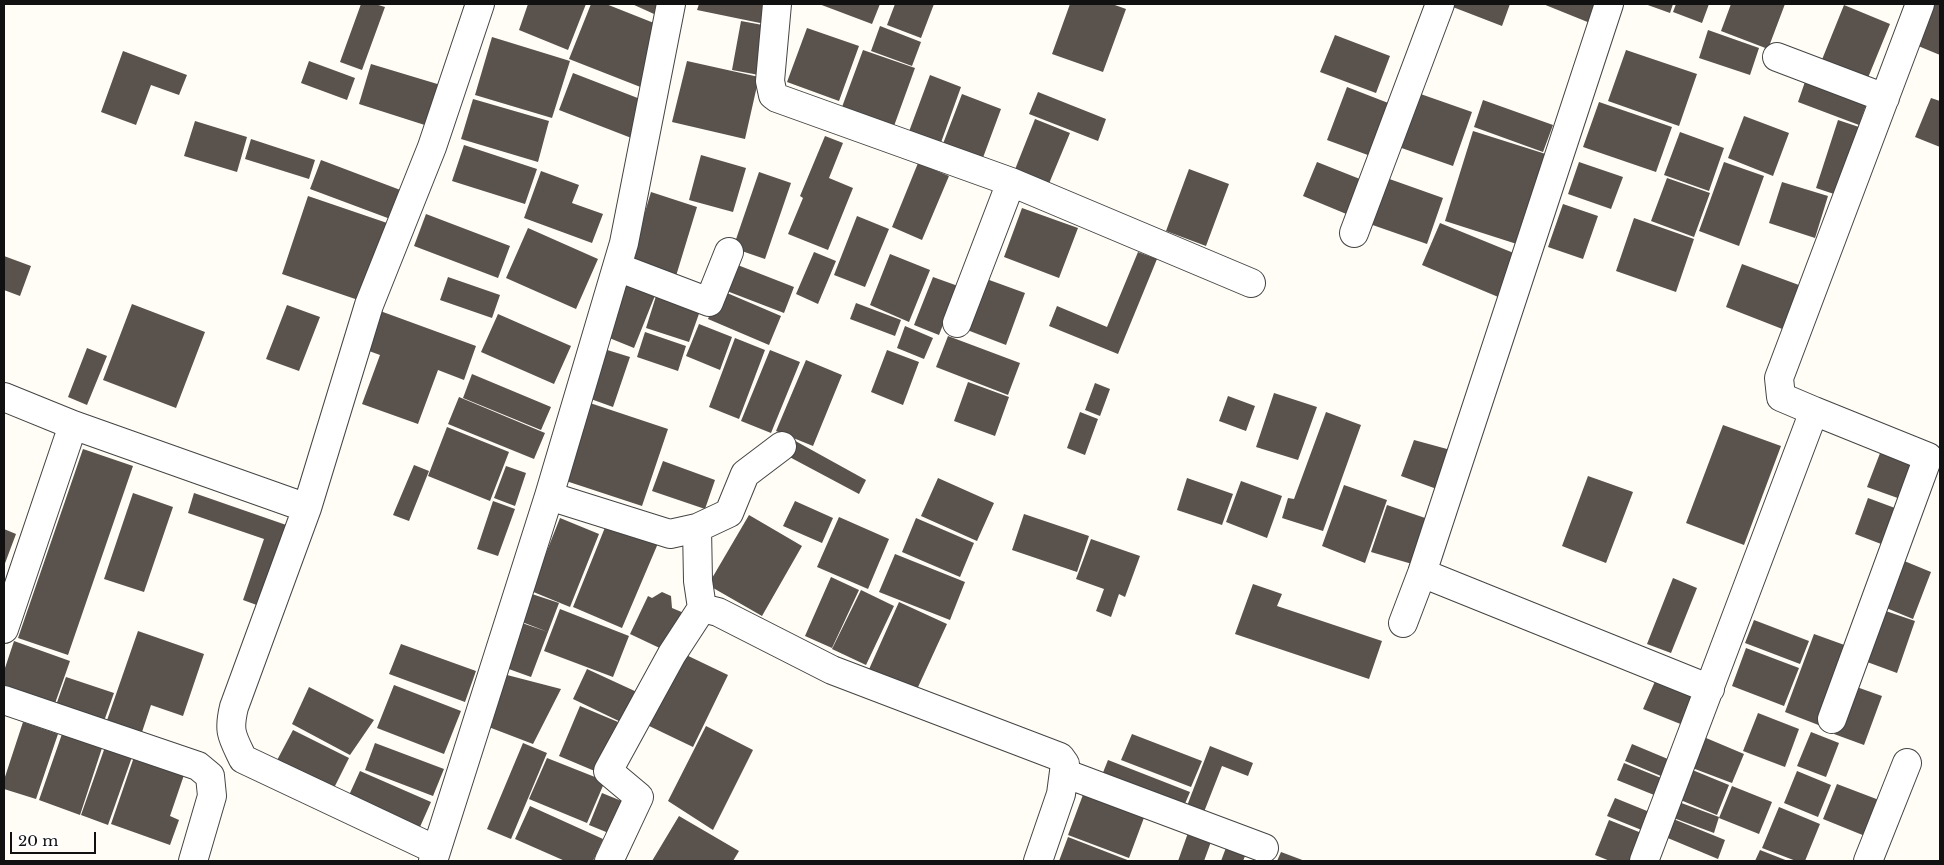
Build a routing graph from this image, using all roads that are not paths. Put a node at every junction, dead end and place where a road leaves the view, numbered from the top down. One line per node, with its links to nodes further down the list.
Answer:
1 (480, 4): 20 (street)
2 (671, 4): 12 (street)
3 (777, 4): 9 (street)
4 (1440, 4): 10 (street)
5 (1609, 4): 22 (street)
6 (1920, 4): 8 (street)
7 (1777, 56): 8 (street)
8 (1885, 98): 16 (street)
9 (1011, 182): 13 (street); 14 (street)
10 (1354, 233)
11 (729, 252): 12 (street)
12 (617, 267): 19 (street)
13 (1251, 282)
14 (957, 323)
15 (4, 397): 17 (street)
16 (1814, 411): 26 (street); 28 (street)
17 (73, 425): 20 (street); 25 (street)
18 (782, 446): 21 (street)
19 (549, 496): 21 (street); 32 (street)
20 (307, 508): 32 (street)
21 (697, 528): 23 (street)
22 (1422, 573): 24 (street); 26 (street)
23 (702, 608): 30 (street); 34 (street)
24 (1403, 623)
25 (4, 629)
26 (1710, 689): 36 (street)
27 (4, 700): 33 (street)
28 (1832, 718)
29 (1907, 764): 37 (street)
30 (1064, 773): 31 (street); 35 (street)
31 (1264, 848)
32 (434, 856)
33 (193, 861)
34 (609, 861)
35 (1038, 861)
36 (1644, 861)
37 (1868, 861)

